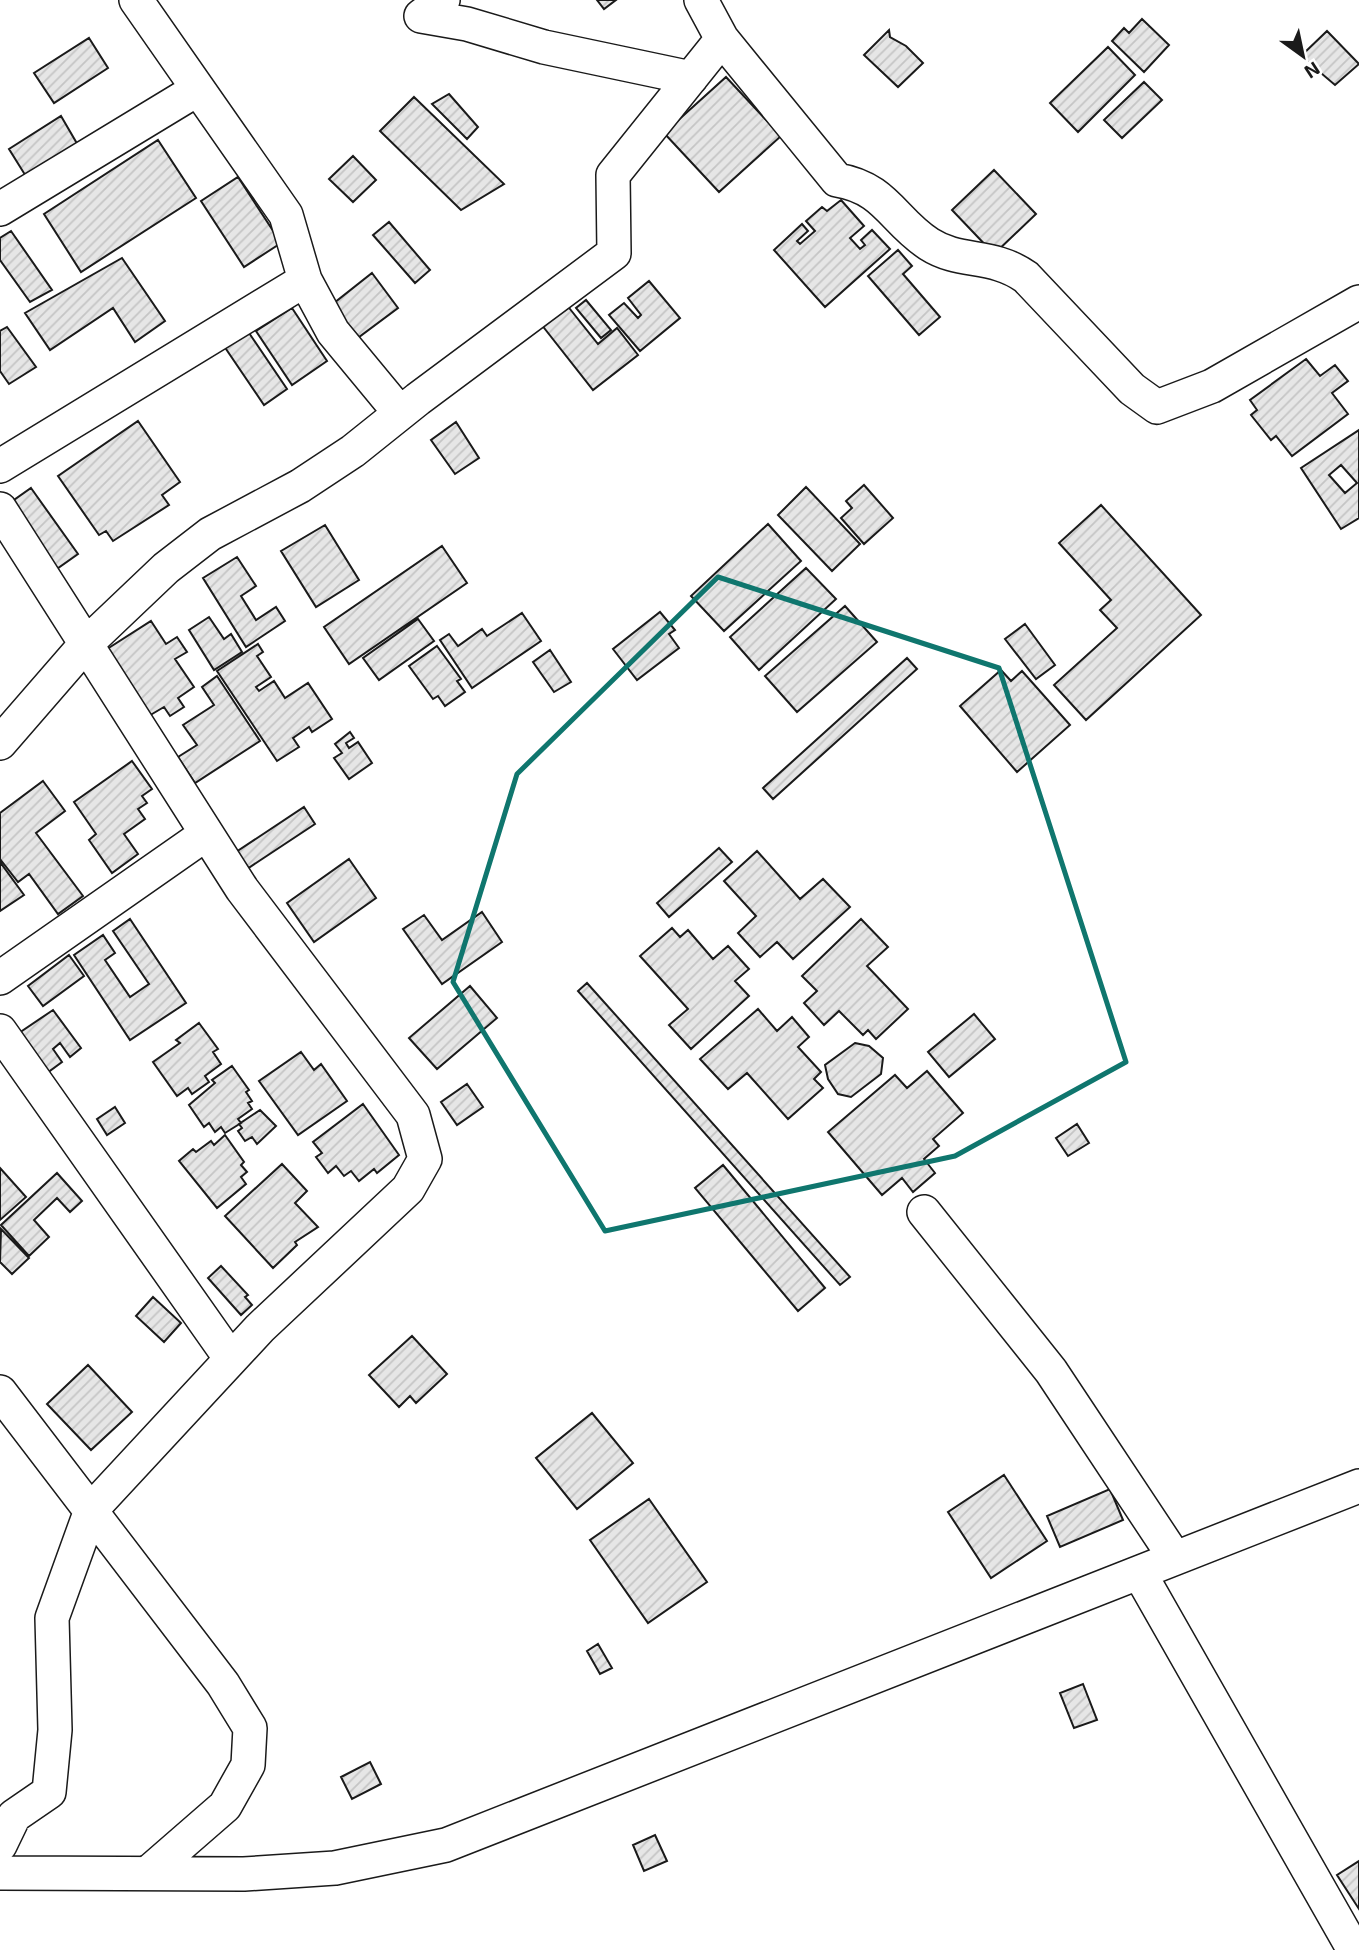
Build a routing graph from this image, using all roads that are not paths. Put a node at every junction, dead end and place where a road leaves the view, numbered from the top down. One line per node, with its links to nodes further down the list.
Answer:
1 (136, 0): 6 (street)
2 (443, 0): 5 (street)
3 (701, 0): 4 (street)
4 (722, 40): 5 (street); 9 (street)
5 (691, 78): 10 (street)
6 (198, 89): 7 (street); 8 (street)
7 (0, 209)
8 (305, 280): 10 (street); 11 (street)
9 (1359, 302)
10 (400, 413): 13 (street)
11 (0, 466)
12 (0, 509): 13 (street)
13 (85, 645): 14 (street); 15 (street)
14 (0, 743)
15 (206, 834): 16 (street); 19 (street)
16 (0, 978)
17 (0, 1031): 19 (street)
18 (924, 1212): 23 (street)
19 (231, 1359): 22 (street)
20 (0, 1392): 22 (street)
21 (1359, 1486): 23 (street)
22 (91, 1510): 25 (street); 27 (street)
23 (1175, 1558): 24 (street)
24 (1140, 1574): 27 (street); 28 (street)
25 (0, 1845)
26 (0, 1873): 27 (street)
27 (148, 1873)
28 (1354, 1950)

